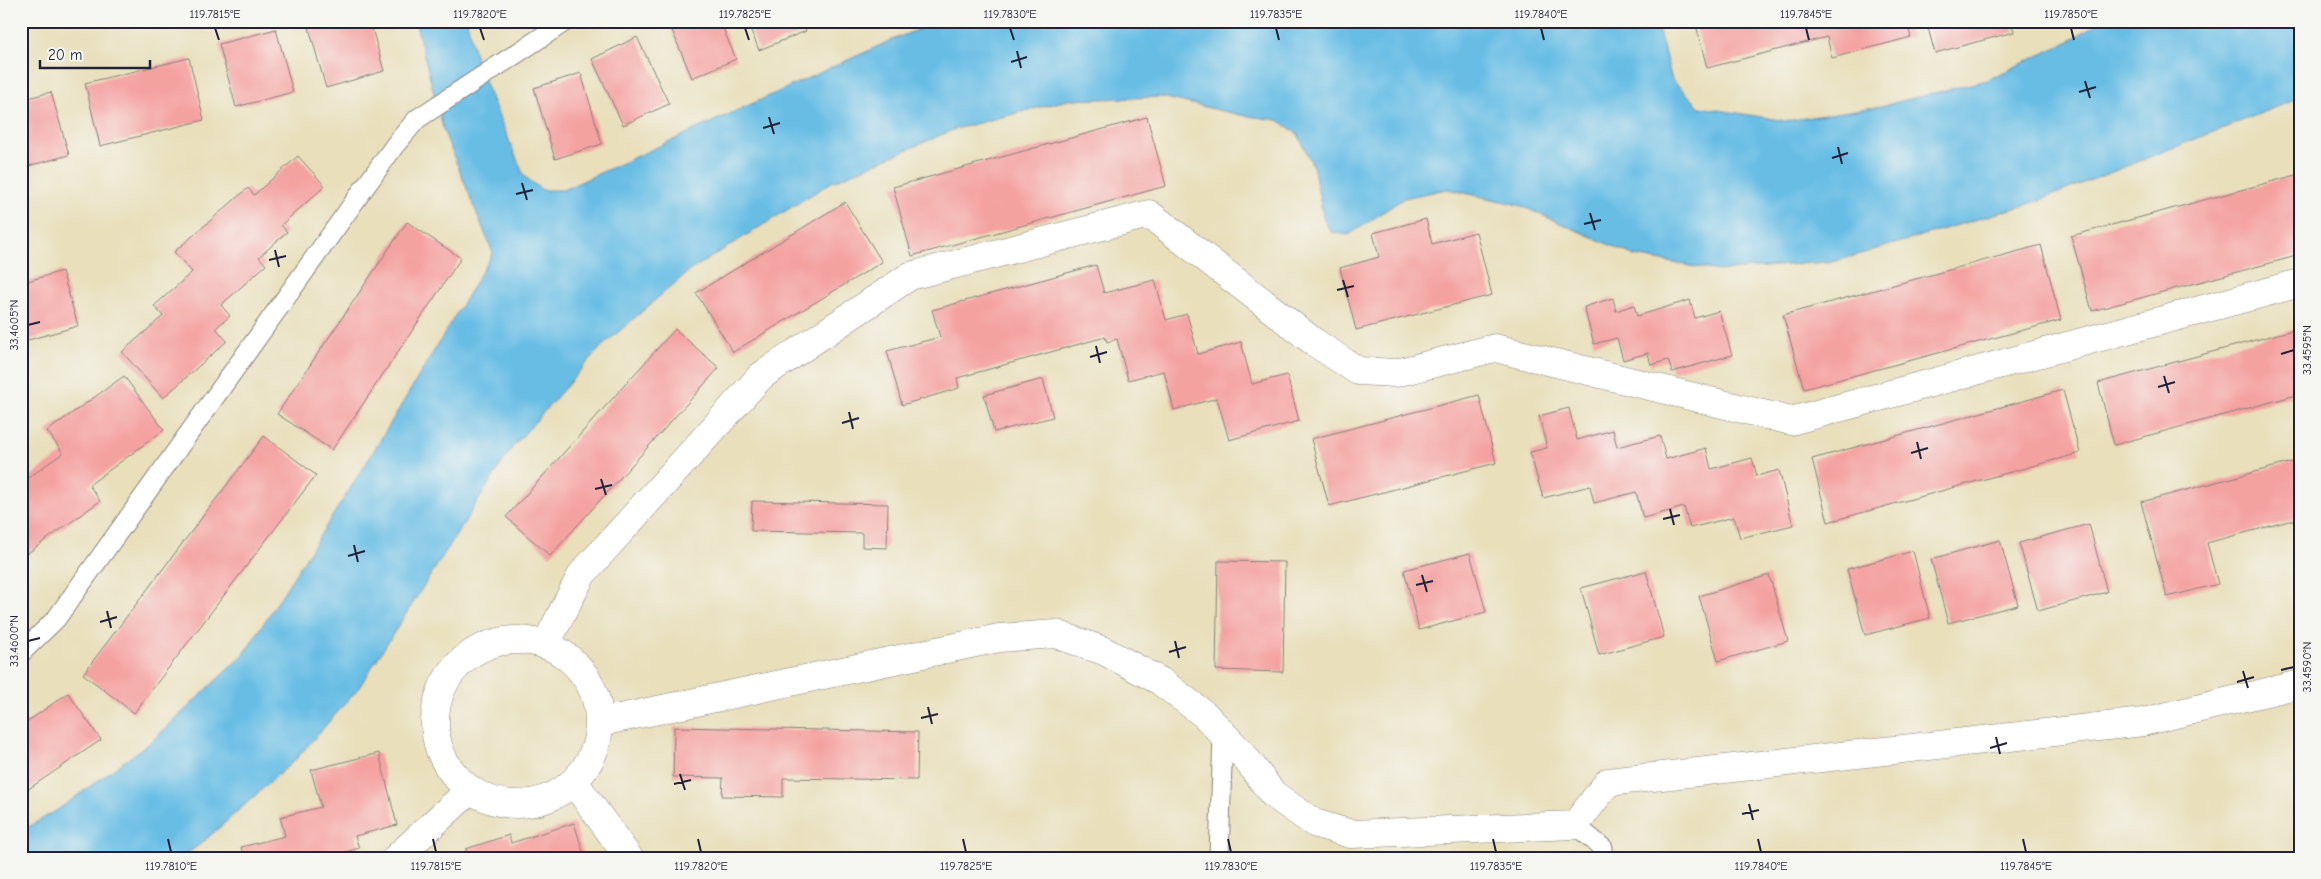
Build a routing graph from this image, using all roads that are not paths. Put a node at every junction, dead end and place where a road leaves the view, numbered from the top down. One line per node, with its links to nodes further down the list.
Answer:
1 (566, 21): 4 (lane)
2 (2300, 283): 3 (street)
3 (546, 644): 6 (street); 9 (street)
4 (21, 653)
5 (2300, 684): 10 (street)
6 (601, 722): 7 (street); 8 (street)
7 (1223, 733): 10 (street); 13 (lane)
8 (574, 782): 9 (street); 12 (street)
9 (470, 790): 11 (street)
10 (1575, 825): 14 (lane)
11 (396, 858)
12 (629, 858)
13 (1218, 858)
14 (1603, 858)

